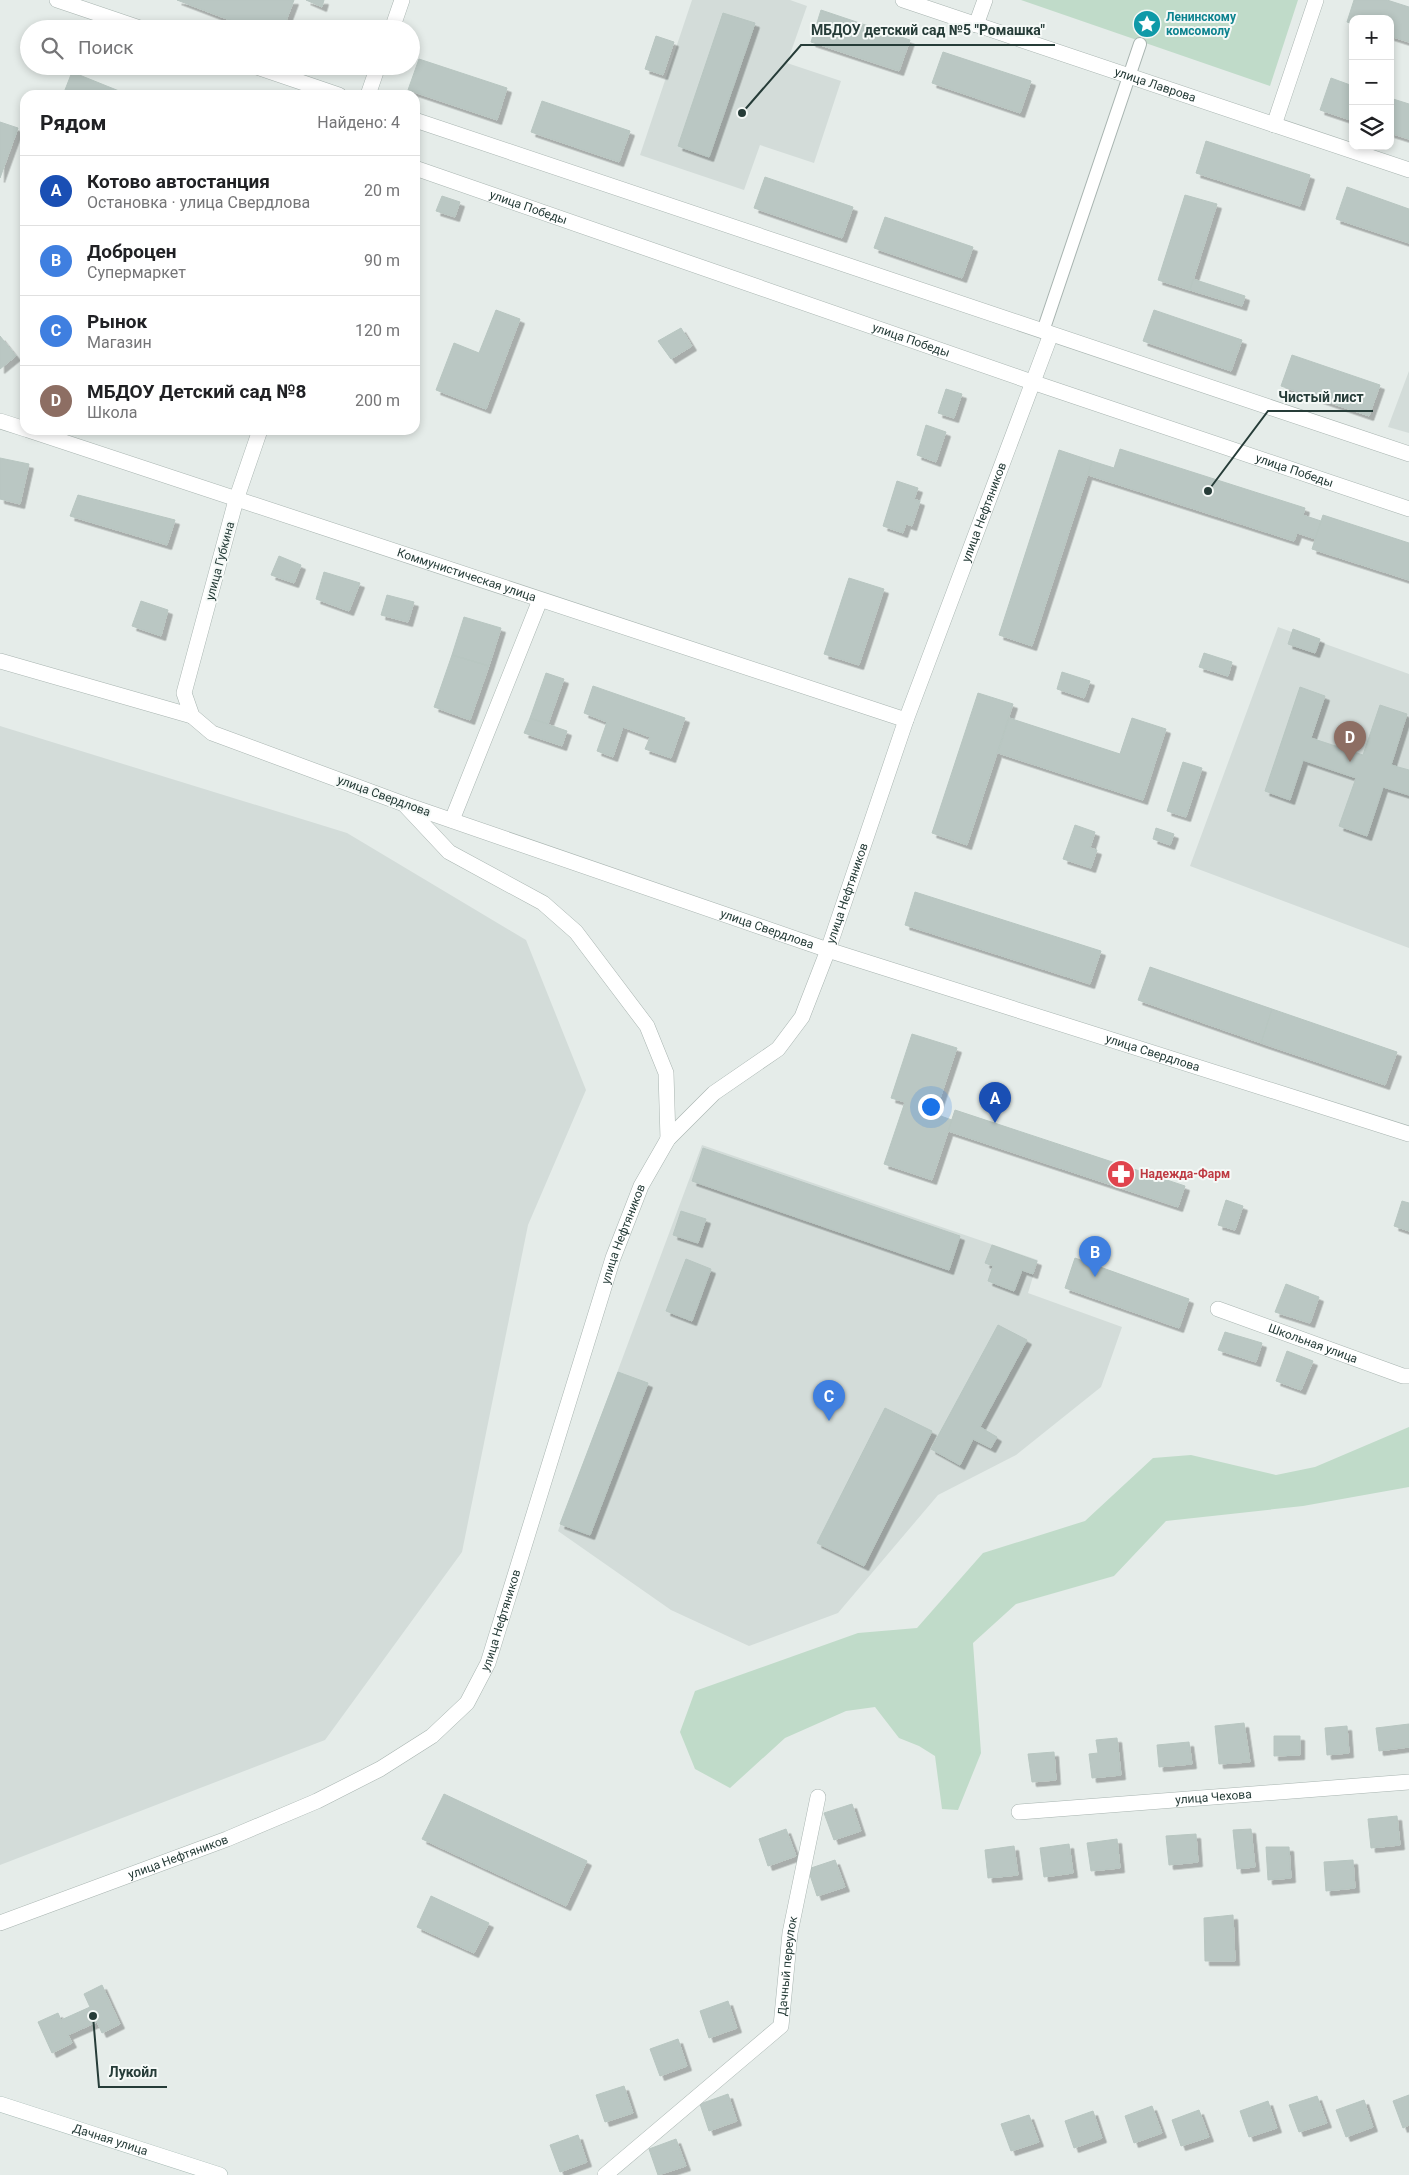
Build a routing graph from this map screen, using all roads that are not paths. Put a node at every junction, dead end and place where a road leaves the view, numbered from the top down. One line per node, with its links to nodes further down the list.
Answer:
1 (57, 0): 6 (street)
2 (402, 0): 7 (street)
3 (902, 0): 8 (street, улица Лаврова)
4 (985, 0): 8 (street)
5 (1316, 0): 16 (street)
6 (116, 20)
7 (395, 20)
8 (976, 25): 12 (street, улица Лаврова)
9 (1140, 44): 12 (street)
10 (280, 75): 13 (street)
11 (375, 75): 14 (street)
12 (1130, 76): 16 (street, улица Лаврова); 19 (street)
13 (324, 90)
14 (370, 90)
15 (420, 122): 19 (street)
16 (1274, 125): 18 (street, улица Лаврова)
17 (420, 170): 20 (street, улица Победы)
18 (1409, 170)
19 (1047, 332): 20 (street, улица Нефтяников); 25 (street)
20 (1032, 382): 27 (street, улица Победы); 31 (street, улица Нефтяников)
21 (0, 421): 22 (street, Коммунистическая улица)
22 (20, 428)
23 (41, 435): 26 (street, Коммунистическая улица)
24 (258, 435): 26 (street, улица Губкина)
25 (1409, 454)
26 (236, 500): 28 (street, Коммунистическая улица); 30 (street, улица Губкина)
27 (1409, 509)
28 (540, 600): 31 (street, Коммунистическая улица); 33 (street)
29 (0, 661): 30 (street, улица Свердлова)
30 (192, 716): 32 (street, улица Свердлова)
31 (906, 720): 34 (street, улица Нефтяников)
32 (404, 804): 33 (street, улица Свердлова); 36 (street)
33 (452, 820): 34 (street, улица Свердлова)
34 (828, 950): 35 (street, улица Свердлова); 36 (street, улица Нефтяников)
35 (1409, 1134)
36 (668, 1139): 42 (street, улица Нефтяников)
37 (1218, 1309): 38 (street, Школьная улица)
38 (1409, 1376)
39 (1409, 1782): 41 (street, улица Чехова)
40 (818, 1797): 45 (street, Дачный переулок)
41 (1019, 1812)
42 (0, 1922)
43 (0, 2104): 44 (street, Дачная улица)
44 (220, 2175)
45 (605, 2175)

